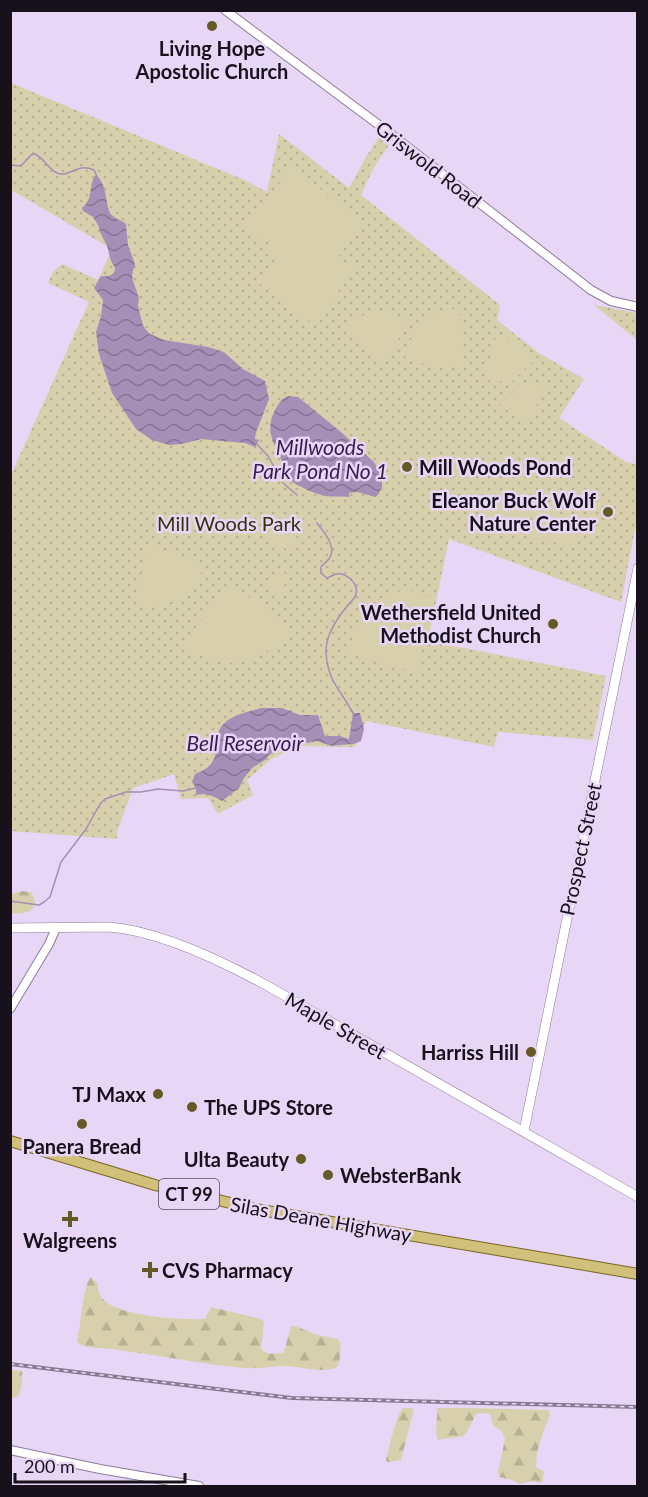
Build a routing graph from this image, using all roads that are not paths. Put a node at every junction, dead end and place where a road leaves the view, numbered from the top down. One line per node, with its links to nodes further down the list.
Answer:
1 (225, 10): 2 (street, Griswold Road)
2 (638, 307)
3 (638, 568): 7 (main road, Prospect Street)
4 (10, 928): 5 (main road, Maple Street)
5 (56, 928): 6 (street); 7 (main road, Maple Street)
6 (10, 1009)
7 (524, 1131): 9 (main road, Maple Street)
8 (10, 1141): 10 (main road, Silas Deane Highway / CT 99)
9 (638, 1197)
10 (638, 1274)
11 (10, 1450): 12 (street)
12 (198, 1486)

